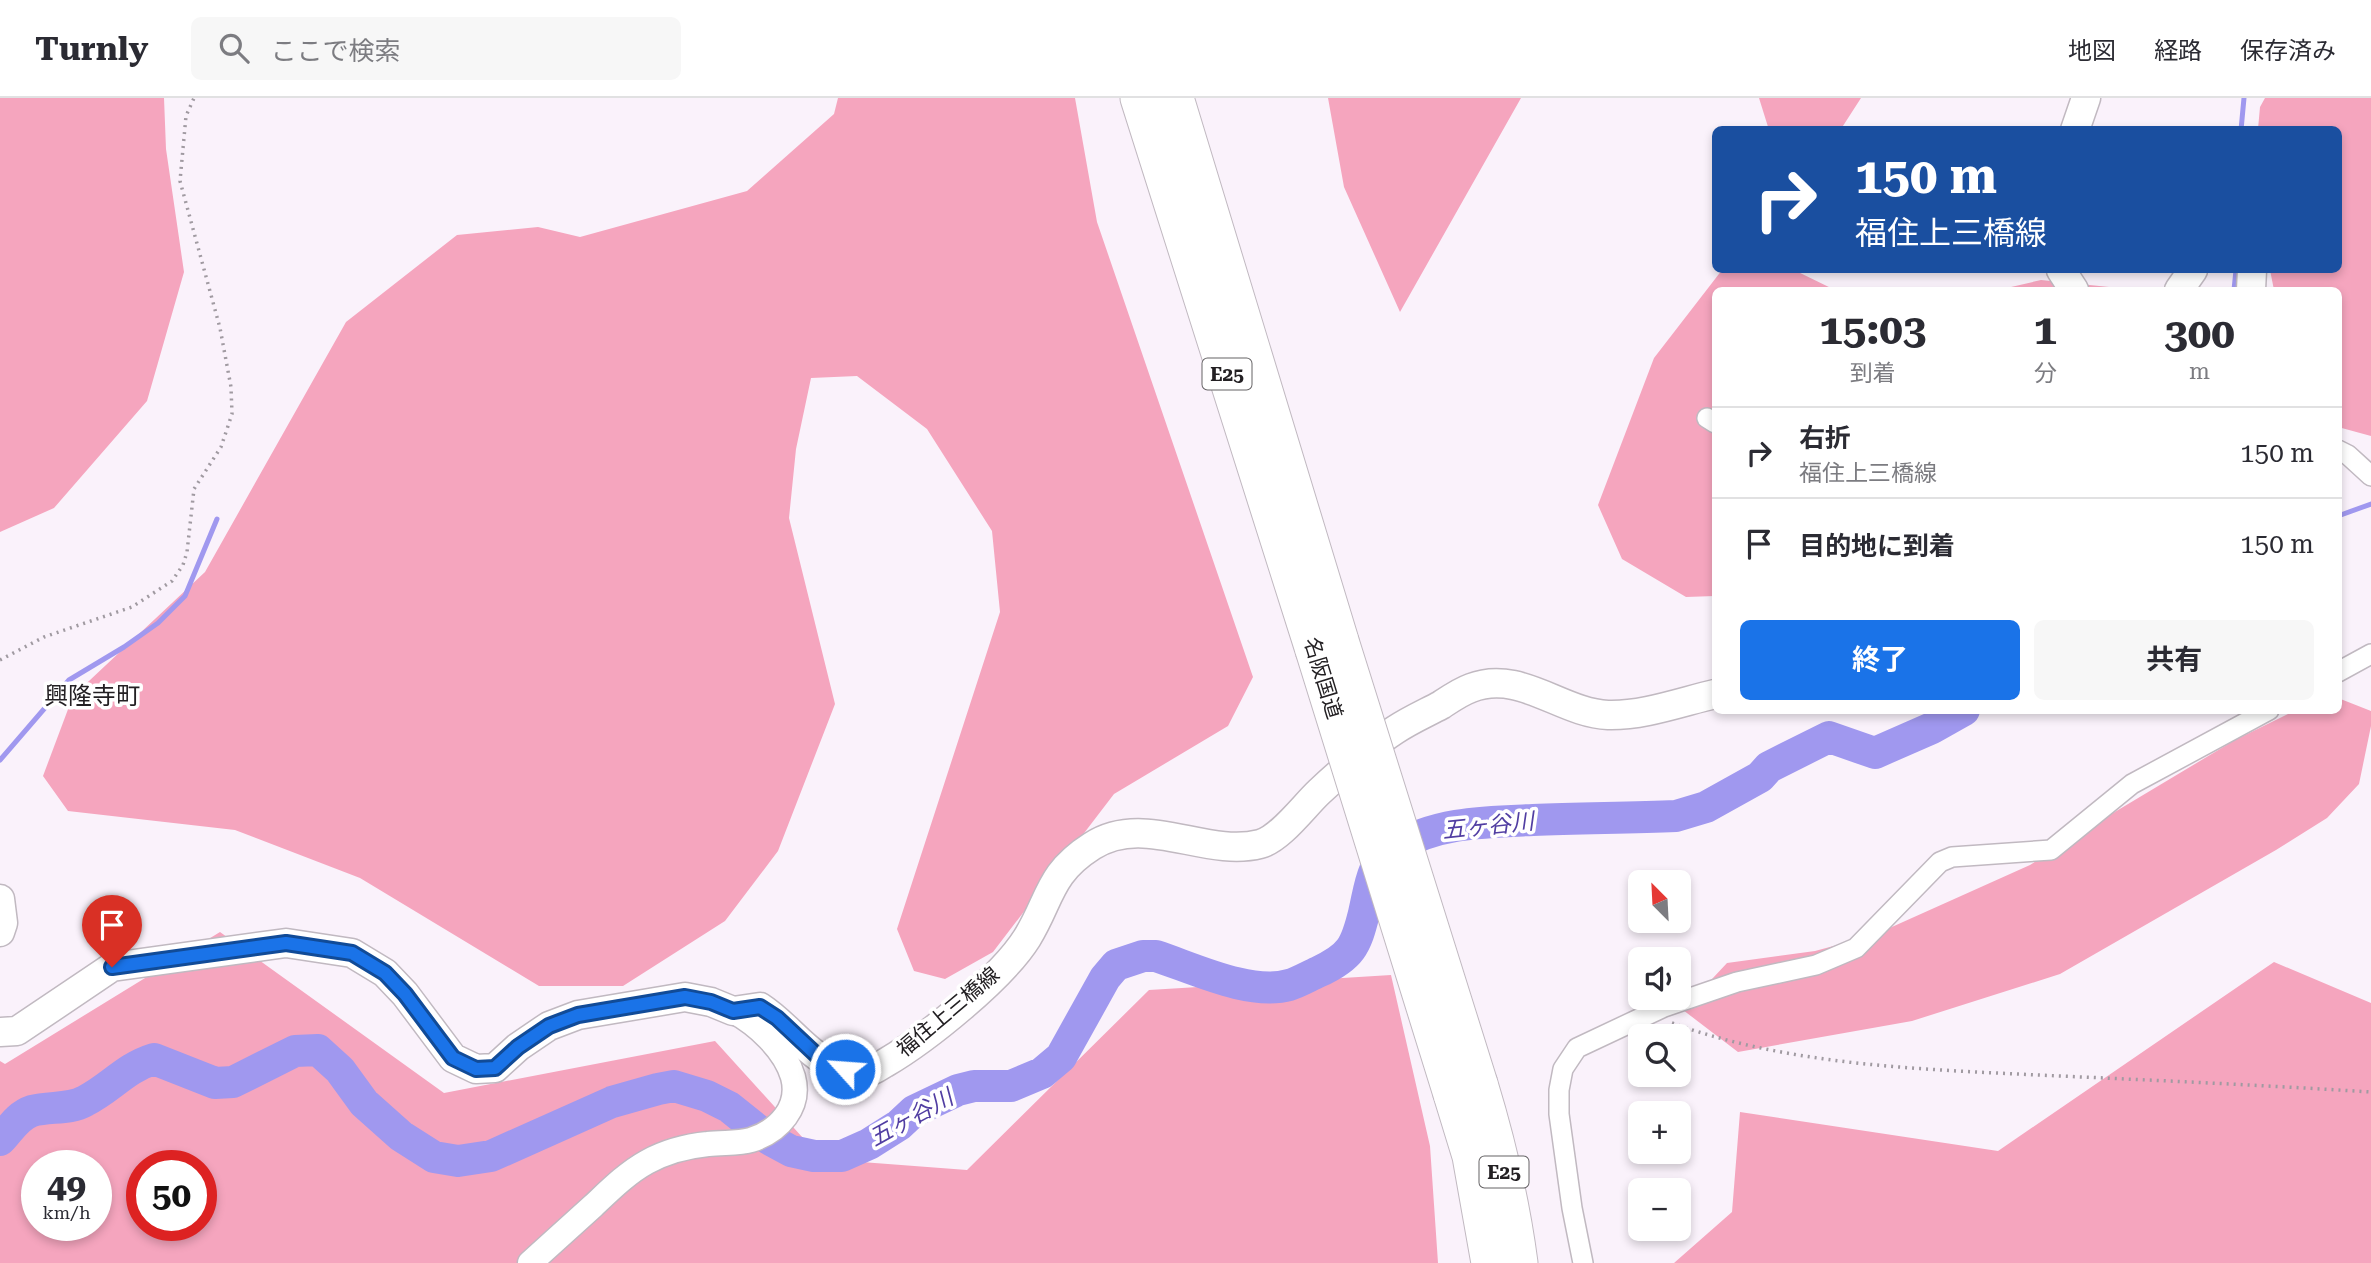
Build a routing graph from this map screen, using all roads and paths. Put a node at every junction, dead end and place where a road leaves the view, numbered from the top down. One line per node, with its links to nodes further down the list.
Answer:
1 (194, 98): 10 (path)
2 (1139, 98): 8 (highway, 名阪国道 / E25)
3 (1175, 98): 8 (highway, 名阪国道 / E25)
4 (2086, 98): 5 (main road)
5 (2076, 126)
6 (2342, 452): 7 (street)
7 (2371, 477)
8 (1327, 646): 19 (highway, 名阪国道 / E25, bridge)
9 (2371, 654): 11 (street)
10 (0, 660)
11 (2342, 670)
12 (1712, 695): 16 (main road, 福住上三橋線)
13 (2262, 714): 17 (street)
14 (0, 899): 15 (main road)
15 (0, 932)
16 (733, 1011): 18 (main road, 福住上三橋線); 22 (street)
17 (1649, 1014): 20 (path); 26 (street)
18 (0, 1032)
19 (1466, 1089): 21 (highway, 名阪国道 / E25); 23 (highway, 名阪国道 / E25)
20 (2371, 1092)
21 (1498, 1148): 24 (highway, 名阪国道 / E25); 25 (highway)
22 (530, 1263)
23 (1489, 1263)
24 (1519, 1263)
25 (1530, 1263)
26 (1583, 1263)

